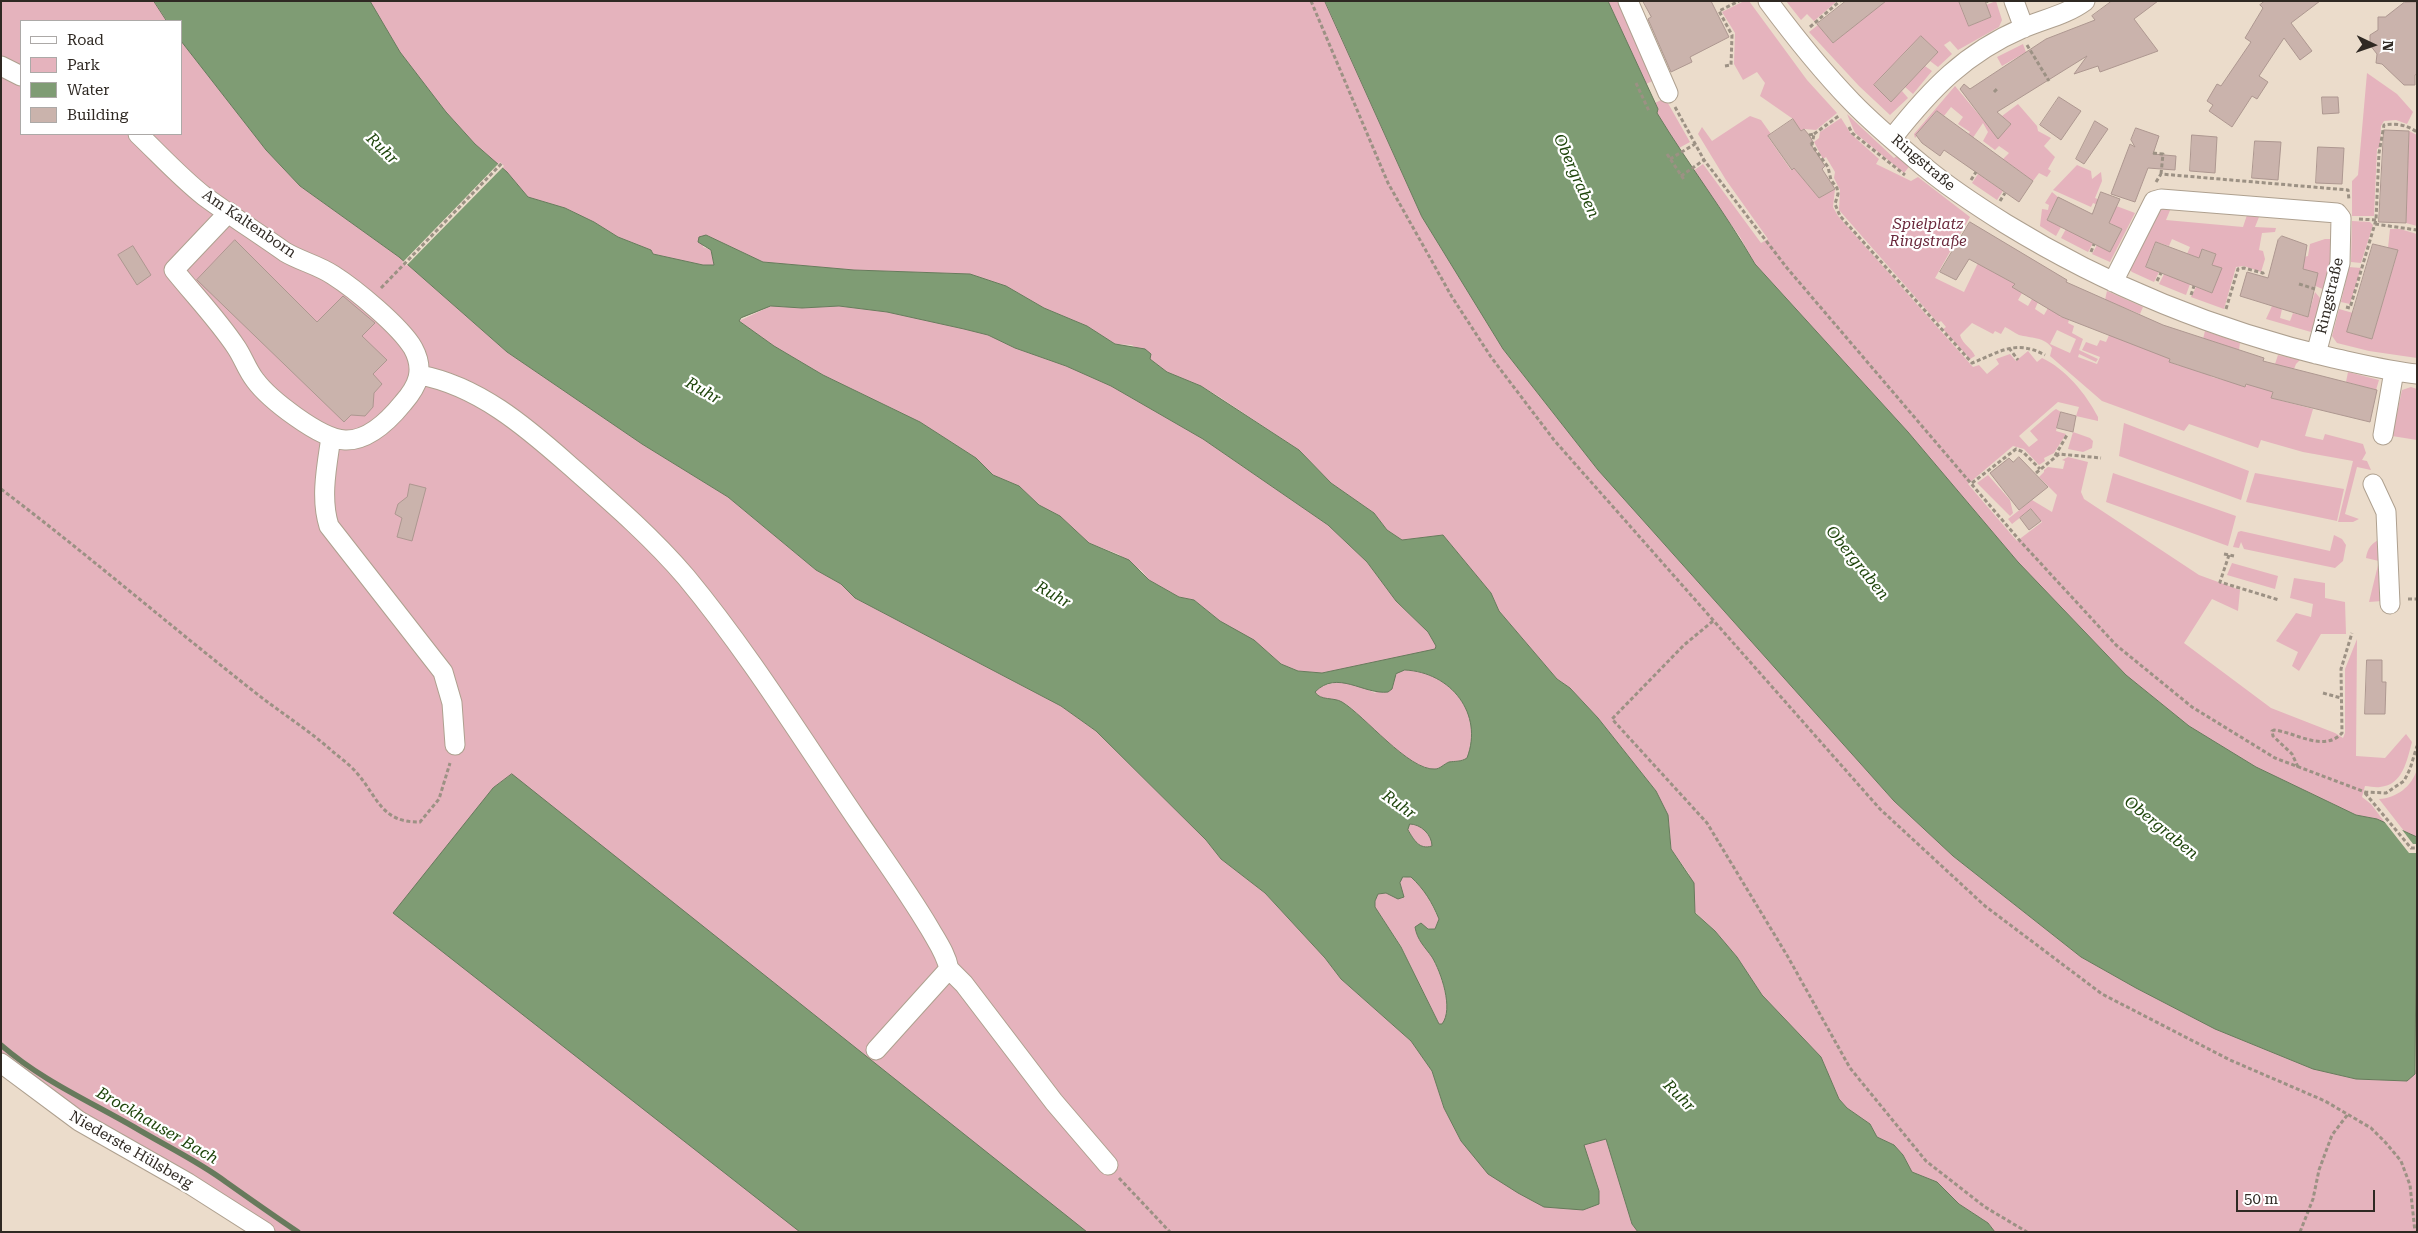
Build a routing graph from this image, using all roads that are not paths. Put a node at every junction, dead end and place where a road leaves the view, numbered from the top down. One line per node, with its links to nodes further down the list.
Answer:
1 (1628, 1): 8 (street)
2 (1768, 1): 10 (street, Ringstraße)
3 (2014, 1): 5 (street)
4 (2086, 1): 5 (street)
5 (2021, 29): 10 (street)
6 (1, 66): 7 (street)
7 (20, 76)
8 (1668, 93)
9 (139, 135): 11 (street, Am Kaltenborn)
10 (1893, 137): 12 (street, Ringstraße)
11 (229, 212): 15 (street, Am Kaltenborn); 18 (street)
12 (2113, 282): 13 (street, Ringstraße); 13 (street, Ringstraße)
13 (2316, 354): 14 (street, Ringstraße)
14 (2394, 371): 16 (street, Ringstraße); 17 (street)
15 (420, 374): 18 (street); 22 (street)
16 (2417, 374)
17 (2383, 434)
18 (331, 437): 21 (street)
19 (2372, 484): 20 (street)
20 (2390, 604)
21 (455, 745)
22 (949, 969): 23 (street); 25 (street)
23 (876, 1050)
24 (1, 1063): 26 (street, Niederste Hülsberg)
25 (1108, 1165)
26 (265, 1232)

